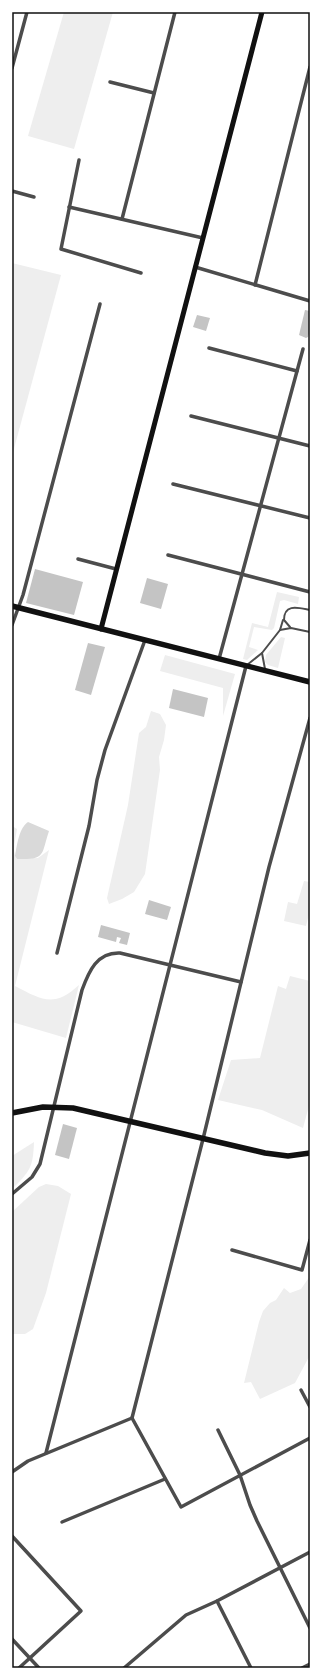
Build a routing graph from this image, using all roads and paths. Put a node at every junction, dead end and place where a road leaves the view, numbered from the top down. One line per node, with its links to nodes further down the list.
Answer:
1 (27, 12): 5 (street)
2 (175, 12): 7 (street)
3 (262, 12): 13 (main road)
4 (310, 67): 16 (street)
5 (12, 68)
6 (110, 82): 7 (street)
7 (154, 93): 12 (street)
8 (79, 160): 11 (street)
9 (12, 191): 10 (street)
10 (34, 197)
11 (69, 207): 12 (street); 15 (street)
12 (122, 219): 13 (street)
13 (203, 238): 14 (main road)
14 (195, 267): 16 (street); 30 (main road)
15 (141, 273)
16 (256, 285): 17 (street)
17 (310, 301)
18 (100, 304): 33 (street)
19 (210, 348): 21 (street)
20 (302, 349): 21 (street)
21 (297, 371): 23 (street)
22 (191, 416): 23 (street)
23 (279, 438): 24 (street); 26 (street)
24 (310, 446)
25 (173, 484): 26 (street)
26 (260, 505): 27 (street); 31 (street)
27 (310, 518)
28 (168, 555): 31 (street)
29 (78, 558): 30 (street)
30 (116, 569): 38 (main road)
31 (242, 574): 32 (street); 43 (street)
32 (310, 592)
33 (15, 607): 36 (street); 38 (main road)
34 (310, 610): 35 (lane)
35 (284, 616): 37 (lane); 39 (lane)
36 (12, 625)
37 (291, 628): 39 (lane); 40 (lane)
38 (101, 629): 41 (main road)
39 (280, 630): 42 (lane)
40 (310, 632)
41 (145, 640): 43 (main road); 48 (street)
42 (262, 653): 44 (lane); 45 (lane)
43 (219, 659): 44 (main road)
44 (246, 666): 45 (main road); 49 (street)
45 (265, 671): 46 (main road)
46 (310, 682)
47 (310, 718): 50 (street)
48 (57, 953)
49 (169, 966): 50 (street); 51 (street); 53 (street)
50 (241, 982): 54 (street)
51 (54, 1107): 52 (main road); 53 (main road); 56 (street)
52 (12, 1113)
53 (130, 1121): 54 (main road); 64 (street)
54 (203, 1139): 55 (main road); 61 (street)
55 (310, 1153)
56 (12, 1194)
57 (310, 1240): 58 (street)
58 (232, 1250)
59 (301, 1390): 60 (street)
60 (310, 1407)
61 (132, 1418): 64 (street); 67 (street)
62 (218, 1430): 66 (street)
63 (310, 1438): 66 (street)
64 (46, 1453): 65 (street)
65 (12, 1472)
66 (240, 1475): 67 (street); 71 (street)
67 (165, 1479): 68 (street)
68 (62, 1522)
69 (12, 1536): 75 (street)
70 (310, 1552): 71 (street)
71 (280, 1568): 72 (street); 73 (street)
72 (217, 1601): 79 (street); 80 (street)
73 (310, 1628)
74 (12, 1639): 75 (street)
75 (30, 1658): 77 (street); 78 (street)
76 (310, 1664): 81 (street)
77 (19, 1668)
78 (39, 1668)
79 (124, 1668)
80 (250, 1668)
81 (302, 1668)

